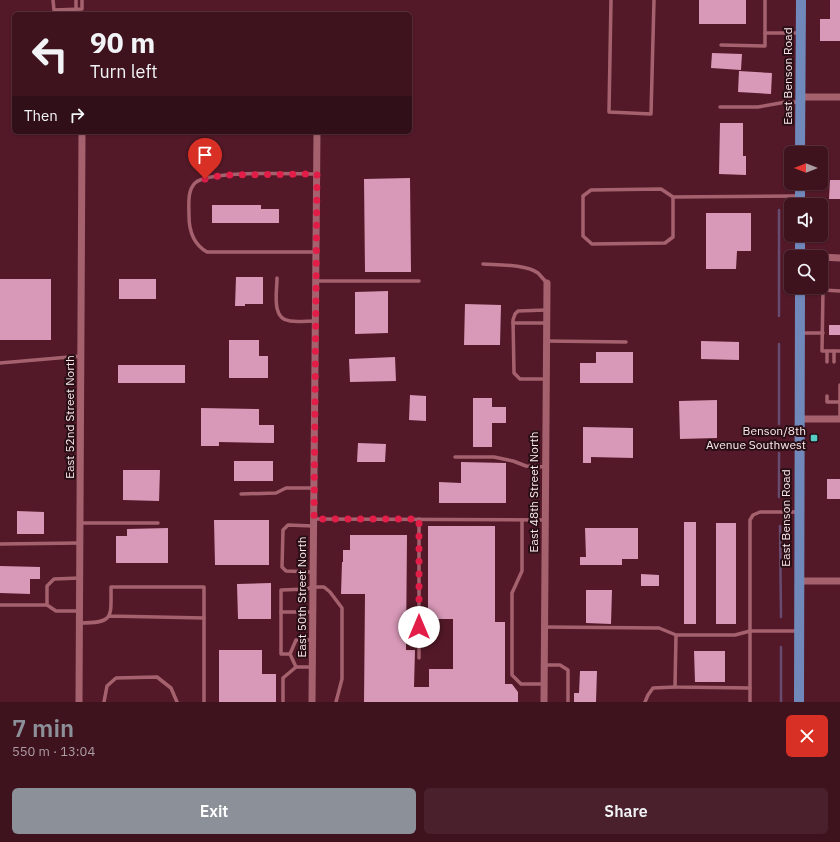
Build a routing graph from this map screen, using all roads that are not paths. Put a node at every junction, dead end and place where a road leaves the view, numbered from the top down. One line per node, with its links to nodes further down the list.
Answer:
1 (53, 0): 8 (lane)
2 (76, 0): 8 (lane)
3 (82, 0): 8 (lane)
4 (611, 0): 5 (lane)
5 (654, 0)
6 (765, 0): 9 (lane)
7 (801, 0): 10 (main road, East Benson Road)
8 (76, 9)
9 (765, 33): 10 (lane); 11 (lane)
10 (801, 33): 13 (main road, East Benson Road)
11 (721, 45)
12 (840, 97): 13 (street)
13 (800, 99): 14 (lane); 17 (main road, East Benson Road)
14 (720, 107)
15 (82, 134): 44 (street, East 52nd Street North)
16 (317, 134): 18 (street, East 50th Street North)
17 (800, 146)
18 (317, 174): 21 (street, East 50th Street North); 21 (lane)
19 (672, 197): 19 (lane); 20 (lane)
20 (784, 200)
21 (316, 252): 26 (street, East 50th Street North)
22 (828, 258): 23 (street)
23 (840, 258)
24 (483, 264): 28 (lane)
25 (277, 278): 34 (lane)
26 (316, 281): 27 (lane); 34 (street, East 50th Street North)
27 (419, 281)
28 (547, 283): 33 (street, East 48th Street North)
29 (828, 290): 30 (lane)
30 (840, 291)
31 (800, 294): 37 (main road, East Benson Road)
32 (823, 294): 38 (lane)
33 (547, 310): 35 (street, East 48th Street North); 36 (lane)
34 (315, 321): 58 (street, East 50th Street North)
35 (547, 323): 36 (lane); 39 (street, East 48th Street North)
36 (513, 324): 48 (lane)
37 (800, 333): 38 (lane); 54 (main road, East Benson Road)
38 (823, 333): 41 (lane)
39 (546, 341): 40 (lane); 48 (street, East 48th Street North)
40 (626, 342)
41 (827, 351): 42 (lane); 45 (lane)
42 (834, 351): 43 (lane); 46 (lane)
43 (840, 351)
44 (81, 356): 47 (lane); 65 (street, East 52nd Street North)
45 (827, 362)
46 (834, 362)
47 (0, 363)
48 (546, 379): 57 (street, East 48th Street North)
49 (840, 385): 53 (lane)
50 (827, 396): 52 (lane)
51 (834, 396): 52 (lane)
52 (834, 402): 53 (lane)
53 (840, 402): 55 (lane)
54 (799, 419): 55 (street); 60 (main road, East Benson Road)
55 (840, 419)
56 (455, 457): 57 (lane)
57 (546, 467): 63 (street, East 48th Street North)
58 (314, 488): 59 (lane); 64 (street, East 50th Street North)
59 (241, 494)
60 (799, 512): 71 (main road, East Benson Road); 83 (lane)
61 (419, 519): 62 (lane); 64 (lane); 88 (lane)
62 (522, 520): 63 (lane); 92 (lane)
63 (545, 520): 82 (street, East 48th Street North)
64 (314, 522): 69 (street, East 50th Street North); 69 (lane)
65 (80, 523): 66 (lane); 68 (street, East 52nd Street North)
66 (158, 523)
67 (0, 544): 68 (lane)
68 (80, 544): 70 (street, East 52nd Street North)
69 (313, 572): 73 (street, East 50th Street North)
70 (80, 578): 75 (lane); 76 (street, East 52nd Street North)
71 (799, 581): 72 (street); 84 (main road, East Benson Road)
72 (840, 581)
73 (313, 587): 77 (lane); 78 (street, East 50th Street North); 101 (lane)
74 (0, 605): 75 (lane)
75 (47, 605): 76 (lane)
76 (80, 611): 81 (street, East 52nd Street North)
77 (281, 612): 78 (lane); 87 (lane)
78 (313, 612): 86 (street, East 50th Street North)
79 (109, 616): 80 (lane); 80 (lane); 81 (lane)
80 (204, 618): 98 (lane)
81 (80, 623): 95 (street, East 52nd Street North)
82 (544, 627): 85 (lane); 89 (street, East 48th Street North)
83 (750, 631): 84 (lane); 85 (lane); 94 (lane)
84 (799, 631): 106 (main road, East Benson Road)
85 (676, 635): 93 (lane)
86 (312, 640): 87 (lane); 91 (street, East 50th Street North)
87 (290, 654): 90 (lane)
88 (419, 658)
89 (544, 665): 92 (street, East 48th Street North); 103 (lane)
90 (296, 667): 91 (lane); 99 (lane)
91 (312, 667): 100 (street, East 50th Street North)
92 (544, 684): 102 (street, East 48th Street North)
93 (676, 688): 94 (lane); 104 (lane)
94 (750, 688): 105 (lane)
95 (79, 702)
96 (104, 702): 97 (lane)
97 (177, 702)
98 (204, 702)
99 (283, 702)
100 (312, 702)
101 (336, 702)
102 (544, 702)
103 (568, 702)
104 (645, 702)
105 (750, 702)
106 (799, 702)

